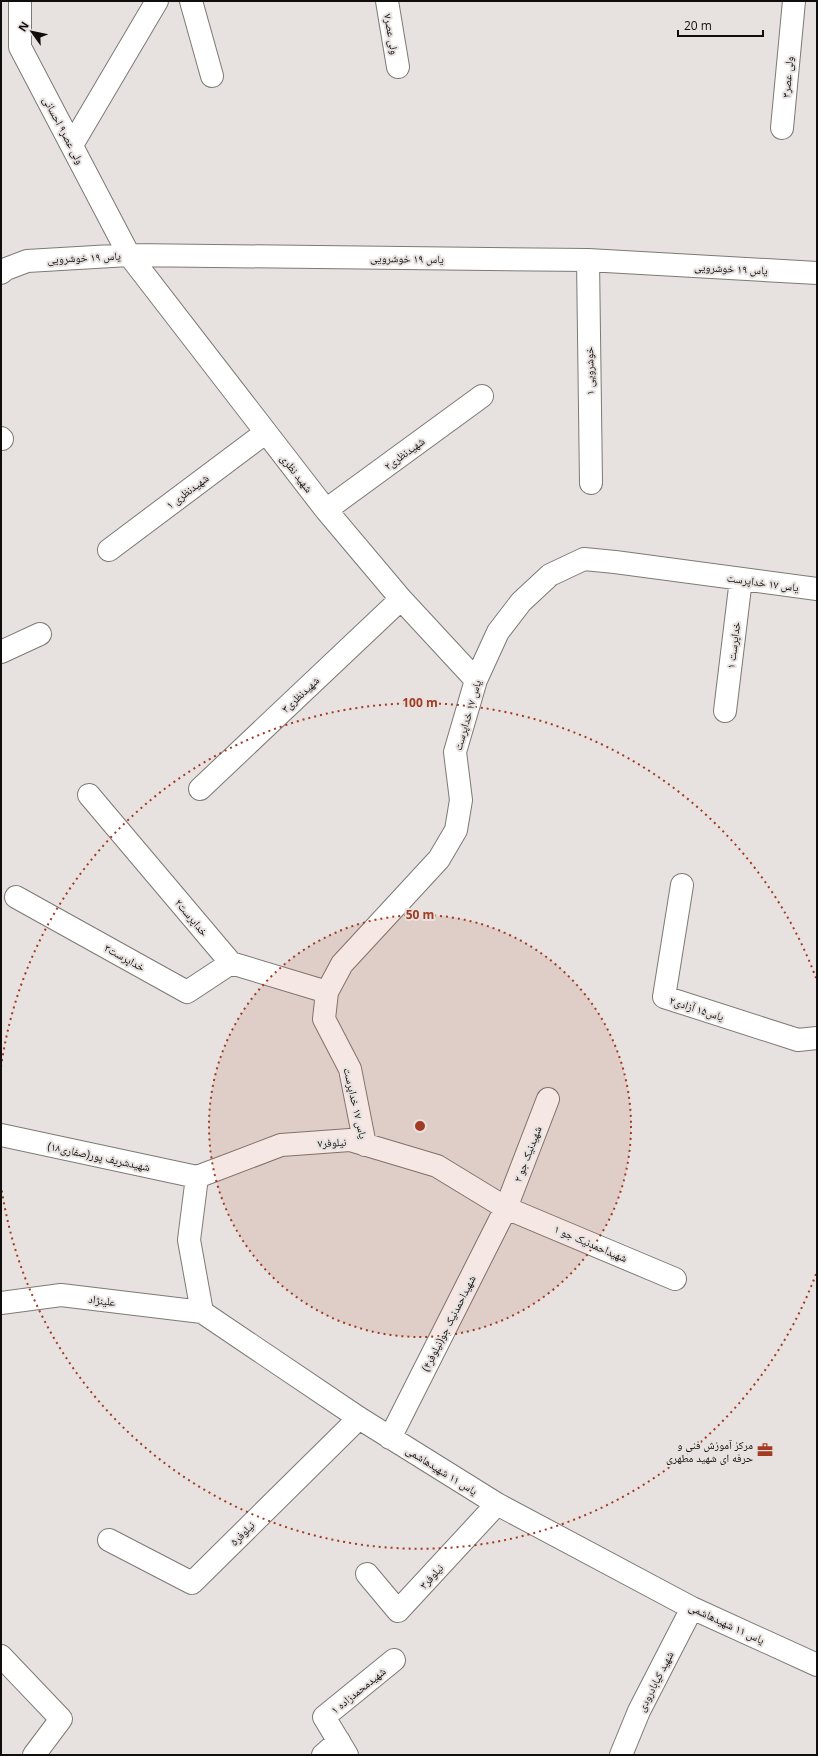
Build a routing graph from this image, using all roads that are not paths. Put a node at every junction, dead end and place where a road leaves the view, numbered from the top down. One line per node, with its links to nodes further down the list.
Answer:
1 (20, 1): 9 (street, ولی عصر۹ احسانی)
2 (157, 1): 9 (street)
3 (191, 1): 7 (street)
4 (386, 1): 6 (street, ولی عصر۷)
5 (794, 1): 8 (street, ولی عصر۳)
6 (398, 67)
7 (212, 76)
8 (782, 128)
9 (72, 145): 10 (street, ولی عصر۹ احسانی)
10 (129, 255): 11 (street, یاس ۱۹ خوشرویی); 13 (street, یاس ۱۹ خوشرویی); 15 (street, شهید نظری)
11 (588, 260): 12 (street, یاس ۱۹ خوشرویی); 16 (street, خوشرویی ۱)
12 (817, 273)
13 (1, 274)
14 (482, 396): 17 (street, شهیدنظری۲)
15 (265, 433): 17 (street, شهید نظری); 18 (street, شهیدنظری ۱)
16 (591, 483)
17 (326, 510): 21 (street, شهید نظری)
18 (109, 550)
19 (741, 579): 20 (street, یاس ۱۷ خداپرست); 24 (street, یاس ۱۷ خداپرست); 25 (street, خداپرست ۱)
20 (817, 589)
21 (401, 599): 24 (street, شهید نظری); 26 (street, شهیدنظری۳)
22 (40, 634): 23 (street)
23 (1, 652)
24 (476, 680): 31 (street, یاس ۱۷ خداپرست)
25 (725, 711)
26 (200, 789)
27 (89, 795): 30 (street, خداپرست۲)
28 (682, 884): 32 (street, یاس۱۵ آزادی۲)
29 (16, 897): 30 (street, خداپرست۳)
30 (231, 963): 31 (street)
31 (327, 992): 35 (street, یاس ۱۷ خداپرست)
32 (817, 1038)
33 (548, 1100): 37 (street, شهیدنیک جو ۲)
34 (1, 1135): 36 (street, شهیدشریف پور(صفاری۱۸))
35 (365, 1145): 36 (street, نیلوفر۷); 37 (street, نیلوفر۷)
36 (197, 1177): 40 (street)
37 (506, 1208): 38 (street, شهیداحمدنیک جو ۱); 42 (street, شهیداحمدنیک جو(نیلوفر۴))
38 (675, 1279)
39 (1, 1303): 40 (street, علینژاد)
40 (202, 1312): 41 (street, یاس ۱۱ شهیدهاشمی)
41 (359, 1418): 42 (street, یاس ۱۱ شهیدهاشمی); 44 (street, نیلوفر۵)
42 (390, 1438): 43 (street, یاس ۱۱ شهیدهاشمی)
43 (497, 1504): 45 (street, نیلوفر۳); 46 (street, یاس ۱۱ شهیدهاشمی)
44 (108, 1540)
45 (367, 1574)
46 (692, 1608): 49 (street, یاس ۱۱ شهیدهاشمی); 52 (street, شهید کیابادرودی)
47 (1, 1656): 51 (street)
48 (394, 1660): 50 (street, شهیدمحمدزاده ۱)
49 (817, 1665)
50 (336, 1750)
51 (34, 1755)
52 (621, 1755)

